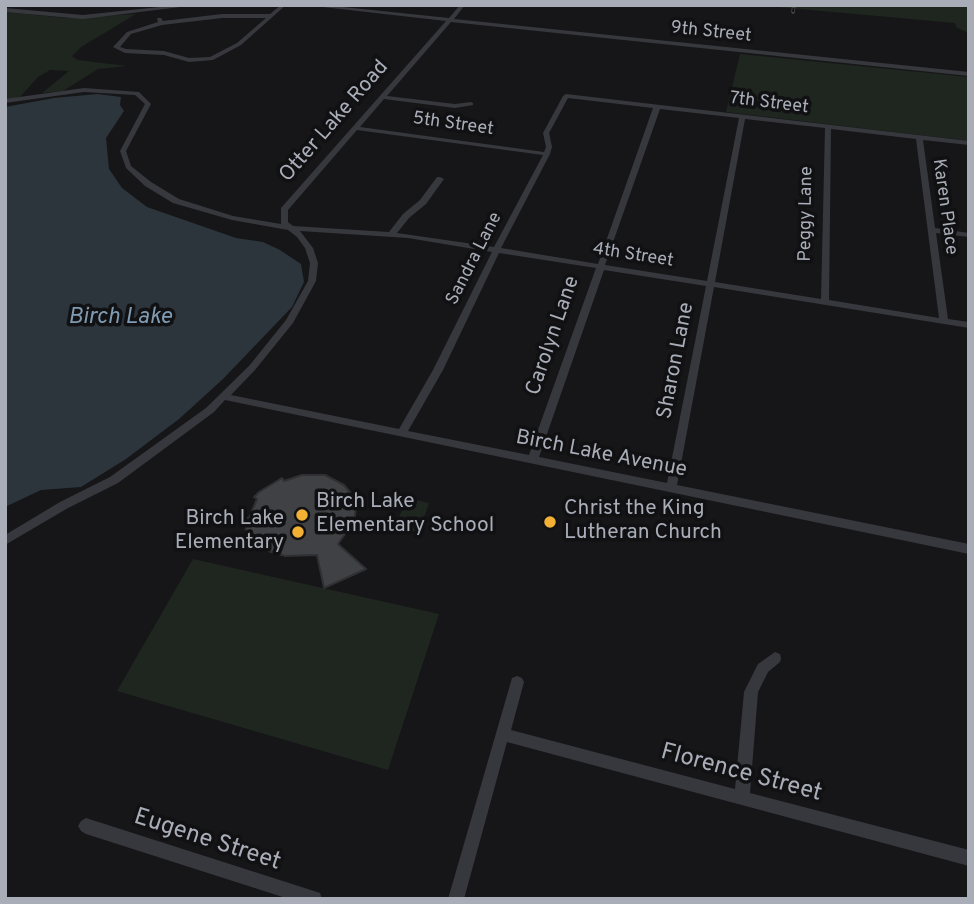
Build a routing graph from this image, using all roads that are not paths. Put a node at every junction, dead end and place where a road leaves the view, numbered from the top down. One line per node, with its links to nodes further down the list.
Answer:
1 (195, 5): 6 (street)
2 (284, 5): 7 (street)
3 (307, 5): 8 (street, 9th Street)
4 (463, 5): 8 (street, Otter Lake Road)
5 (5, 10): 6 (street)
6 (155, 10): 9 (street)
7 (271, 16): 9 (street); 9 (street)
8 (450, 20): 10 (street, 9th Street); 12 (street, Otter Lake Road)
9 (161, 23)
10 (969, 74)
11 (566, 96): 15 (street, 7th Street); 21 (street, Sandra Lane)
12 (383, 97): 14 (street); 18 (street, Otter Lake Road)
13 (5, 101): 23 (street, 4th Street)
14 (471, 104)
15 (657, 107): 16 (street, 7th Street); 28 (street, Carolyn Lane)
16 (742, 117): 17 (street, 7th Street); 29 (street, Sharon Lane)
17 (828, 127): 19 (street, 7th Street); 30 (street, Peggy Lane)
18 (355, 128): 21 (street, 5th Street); 23 (street, Otter Lake Road)
19 (919, 138): 20 (street, 7th Street); 24 (street, Karen Place)
20 (969, 143)
21 (547, 153): 27 (street, Sandra Lane)
22 (440, 178): 25 (street)
23 (291, 228): 25 (street, 4th Street); 33 (street)
24 (931, 230): 26 (street); 31 (street, Karen Place)
25 (392, 234): 27 (street, 4th Street)
26 (969, 235)
27 (498, 250): 28 (street, 4th Street); 34 (street, Sandra Lane)
28 (600, 267): 29 (street, 4th Street); 35 (street, Carolyn Lane)
29 (710, 284): 30 (street, 4th Street); 36 (street, Sharon Lane)
30 (825, 303): 31 (street, 4th Street)
31 (944, 321): 32 (street, 4th Street)
32 (969, 325)
33 (225, 397): 34 (street, Birch Lake Avenue); 37 (street)
34 (401, 434): 35 (street, Birch Lake Avenue)
35 (532, 460): 36 (street, Birch Lake Avenue)
36 (671, 489): 38 (street, Birch Lake Avenue)
37 (5, 541)
38 (969, 549)
39 (775, 659): 42 (street)
40 (517, 682): 41 (street)
41 (502, 734): 42 (street, Florence Street); 46 (street)
42 (743, 797): 44 (street, Florence Street)
43 (86, 826): 45 (street, Eugene Street)
44 (969, 858)
45 (314, 899)
46 (456, 899)

